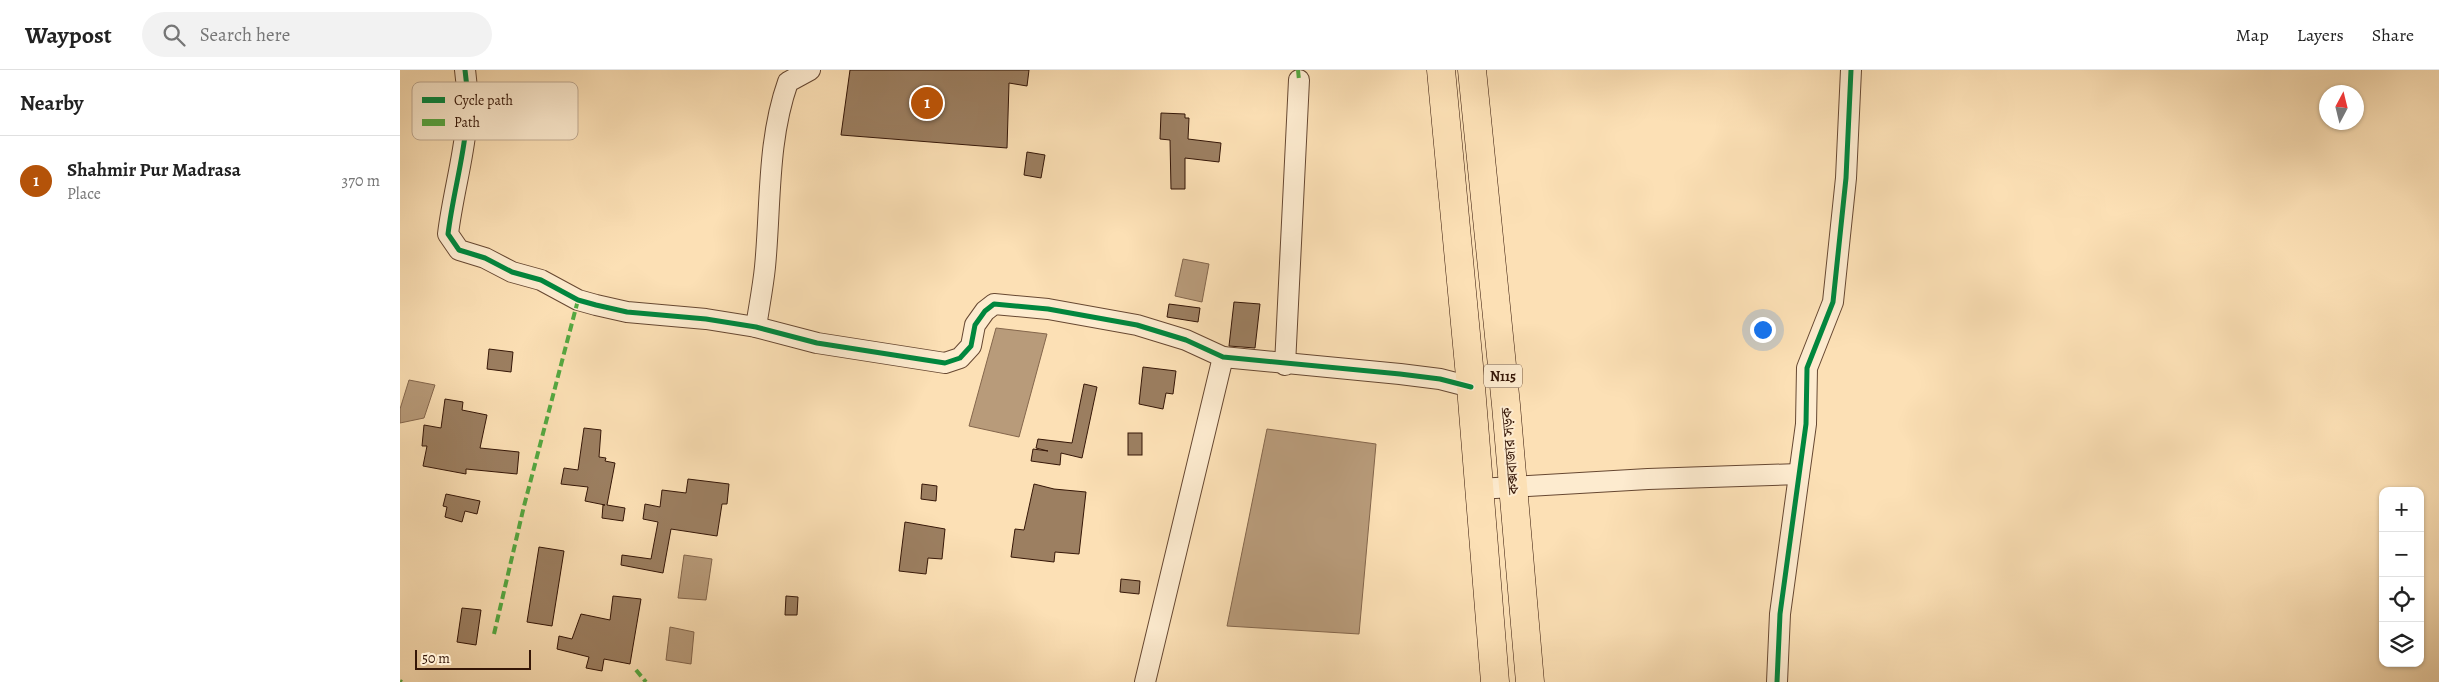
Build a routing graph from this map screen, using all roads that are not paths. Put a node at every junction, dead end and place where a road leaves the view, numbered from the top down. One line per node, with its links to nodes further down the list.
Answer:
1 (810, 70): 7 (street)
2 (1440, 70): 10 (highway, N115)
3 (1472, 70): 12 (highway, কক্সবাজার সড়ক / N115)
4 (1851, 70): 11 (street)
5 (1299, 80): 9 (street)
6 (465, 140): 7 (street)
7 (756, 327): 8 (street)
8 (1224, 357): 9 (street); 14 (street)
9 (1285, 365): 10 (street)
10 (1471, 387): 13 (highway, N115)
11 (1799, 474): 12 (street); 17 (street)
12 (1513, 486): 13 (street); 16 (highway, কক্সবাজার সড়ক / N115)
13 (1478, 489): 15 (highway, N115)
14 (1145, 682)
15 (1495, 682)
16 (1530, 682)
17 (1778, 682)

